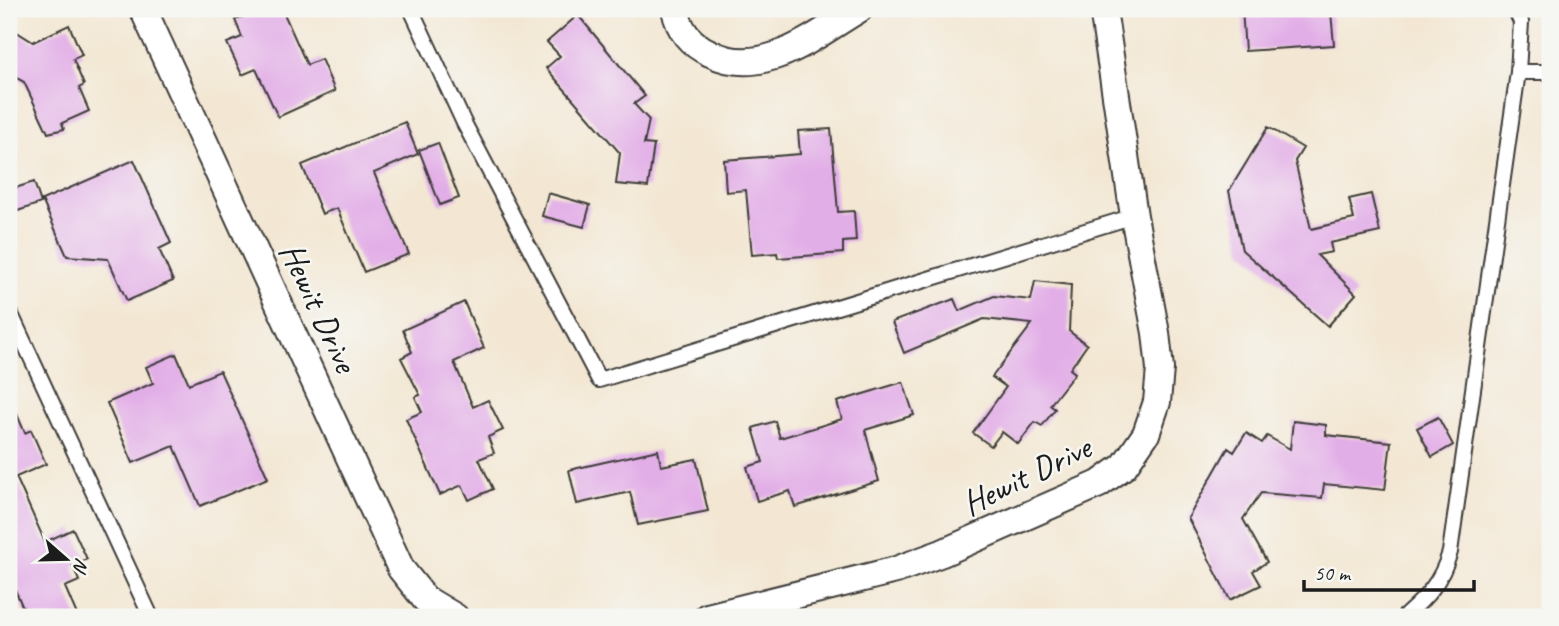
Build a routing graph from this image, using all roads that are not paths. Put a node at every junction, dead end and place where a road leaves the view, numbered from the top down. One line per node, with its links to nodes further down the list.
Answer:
1 (143, 9): 12 (street, Hewit Drive)
2 (411, 9): 9 (lane)
3 (675, 9): 4 (street)
4 (859, 9)
5 (1103, 9): 9 (street, Hewit Drive)
6 (1515, 9): 7 (lane)
7 (1518, 72): 8 (lane); 14 (lane)
8 (1550, 72)
9 (1134, 216): 13 (street, Hewit Drive)
10 (9, 310): 11 (lane)
11 (151, 617)
12 (454, 617)
13 (707, 617)
14 (1404, 617)

